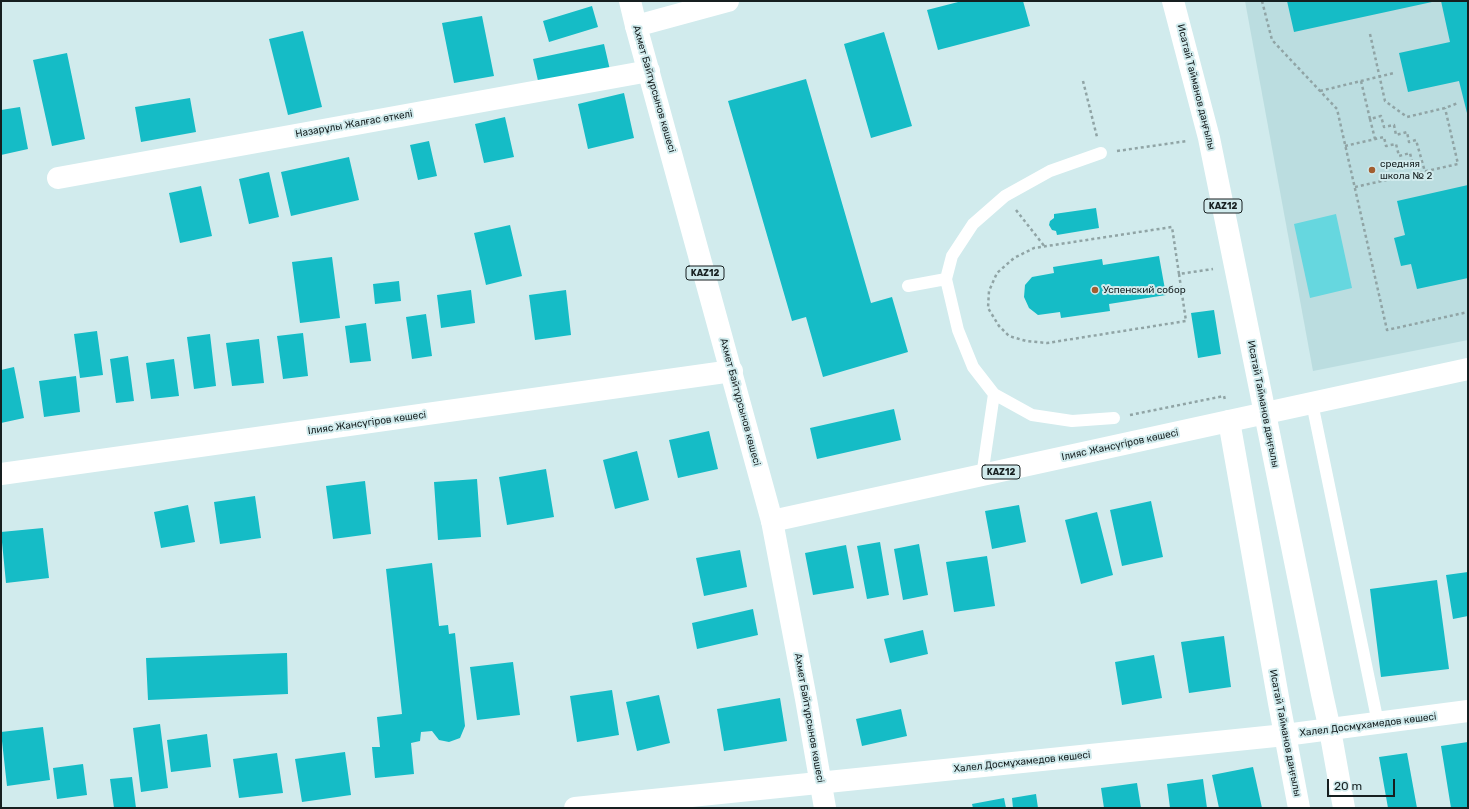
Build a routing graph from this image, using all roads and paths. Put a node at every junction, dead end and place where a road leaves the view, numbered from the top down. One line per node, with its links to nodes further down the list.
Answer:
1 (630, 1): 5 (street, Ахмет Байтұрсынов көшесі)
2 (728, 1): 5 (street)
3 (1173, 1): 16 (street, Исатай Тайманов даңғылы / KAZ12)
4 (1262, 1): 12 (path)
5 (636, 26): 7 (street, Ахмет Байтұрсынов көшесі / KAZ12)
6 (1370, 34): 9 (path)
7 (649, 71): 22 (street, Назарұлы Жалғас өткелі); 32 (street, Ахмет Байтұрсынов көшесі / KAZ12)
8 (1394, 73): 9 (path)
9 (1380, 76): 11 (path); 14 (path)
10 (1084, 80): 19 (path)
11 (1361, 81): 12 (path); 15 (path)
12 (1320, 91): 18 (path)
13 (1458, 103): 14 (path)
14 (1445, 108): 20 (path)
15 (1370, 119): 17 (path); 20 (path)
16 (1209, 138): 19 (path); 26 (street, Исатай Тайманов даңғылы / KAZ12)
17 (1375, 139): 18 (path); 21 (path)
18 (1346, 146): 23 (path)
19 (1101, 154): 24 (lane)
20 (1425, 172): 21 (path)
21 (1415, 174): 23 (path)
22 (58, 178)
23 (1355, 187): 30 (path)
24 (1005, 196): 25 (path); 28 (lane)
25 (1045, 247): 27 (path); 27 (path)
26 (1236, 265): 27 (path); 35 (street, Исатай Тайманов даңғылы / KAZ12)
27 (1179, 274)
28 (946, 279): 29 (lane); 33 (lane)
29 (908, 286)
30 (1468, 312)
31 (1468, 370): 34 (street, Ілияс Жансүгіров көшесі)
32 (732, 371): 38 (street, Ілияс Жансүгіров көшесі); 40 (street, Ахмет Байтұрсынов көшесі / KAZ12)
33 (994, 394): 36 (lane); 39 (lane)
34 (1312, 402): 35 (street, Ілияс Жансүгіров көшесі); 42 (lane)
35 (1265, 413): 37 (street, Ілияс Жансүгіров көшесі); 43 (street, Исатай Тайманов даңғылы / KAZ12)
36 (1114, 418)
37 (1229, 421): 39 (street, Ілияс Жансүгіров көшесі / KAZ12); 44 (street, Исатай Тайманов даңғылы)
38 (1, 474)
39 (982, 476): 40 (street, Ілияс Жансүгіров көшесі / KAZ12)
40 (772, 521): 45 (street, Ахмет Байтұрсынов көшесі)
41 (1468, 712): 42 (street, Халел Досмұхамедов көшесі)
42 (1378, 723): 43 (street, Халел Досмұхамедов көшесі)
43 (1330, 730): 44 (street, Халел Досмұхамедов көшесі); 49 (street, Исатай Тайманов даңғылы / KAZ12)
44 (1285, 735): 45 (street, Халел Досмұхамедов көшесі); 48 (street, Исатай Тайманов даңғылы)
45 (820, 783): 46 (street, Халел Досмұхамедов көшесі); 47 (street, Ахмет Байтұрсынов көшесі)
46 (575, 808)
47 (825, 808)
48 (1299, 808)
49 (1344, 808)

